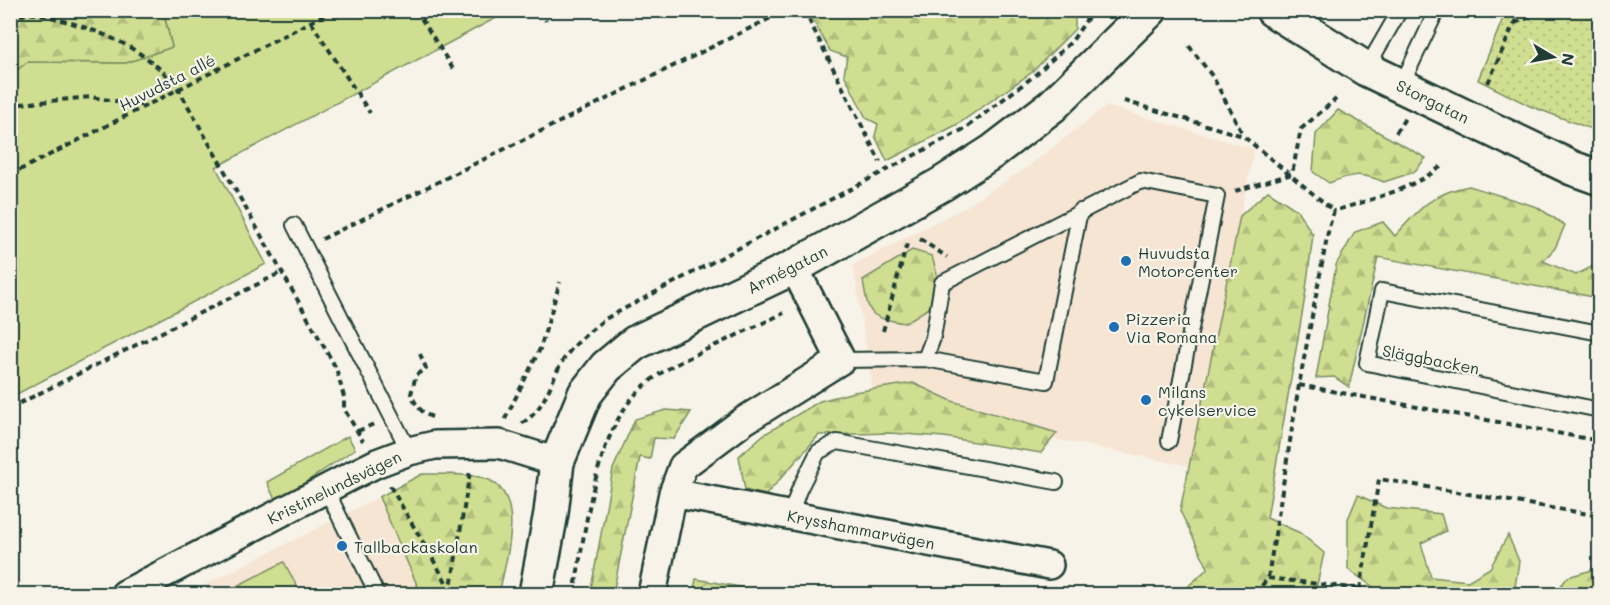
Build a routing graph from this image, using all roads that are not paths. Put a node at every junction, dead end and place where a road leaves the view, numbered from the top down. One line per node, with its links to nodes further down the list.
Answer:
1 (1150, 10): 5 (street, Armégatan)
2 (1273, 10): 6 (street, Storgatan)
3 (1400, 10): 6 (lane)
4 (1437, 10): 7 (lane)
5 (1124, 24): 11 (street, Armégatan)
6 (1366, 69): 7 (street, Storgatan)
7 (1401, 86): 8 (street, Storgatan)
8 (1599, 178)
9 (1080, 211): 13 (lane); 13 (lane); 16 (lane)
10 (294, 225): 17 (lane)
11 (794, 267): 14 (street); 18 (street, Armégatan)
12 (1599, 333): 15 (lane, Släggbacken)
13 (925, 359): 14 (lane)
14 (841, 360): 21 (street)
15 (1599, 410)
16 (1169, 441)
17 (409, 451): 18 (street, Kristinelundsvägen); 20 (street, Kristinelundsvägen)
18 (557, 462): 26 (street, Armégatan)
19 (1056, 482): 22 (lane)
20 (326, 489): 24 (street, Kristinelundsvägen); 25 (lane)
21 (673, 493): 22 (street, Krysshammarvägen); 27 (street)
22 (790, 516): 23 (street, Krysshammarvägen)
23 (1049, 565)
24 (125, 594)
25 (377, 594)
26 (536, 594)
27 (652, 594)

